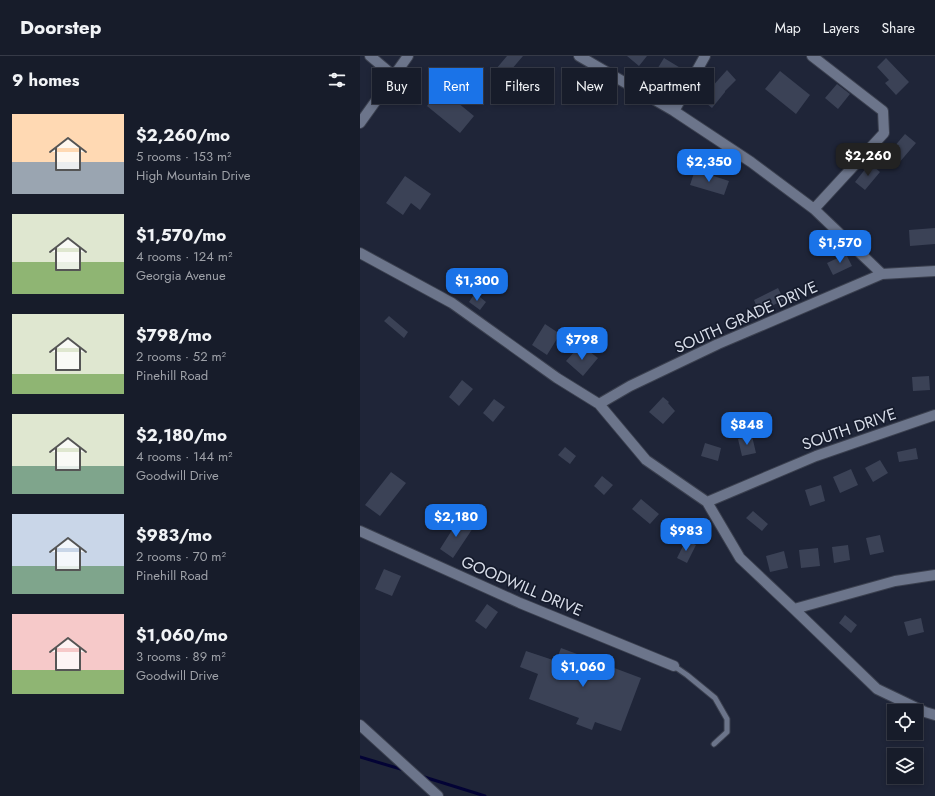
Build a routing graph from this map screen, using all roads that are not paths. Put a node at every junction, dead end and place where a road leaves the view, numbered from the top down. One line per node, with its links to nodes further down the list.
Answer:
1 (370, 56): 6 (street)
2 (408, 56): 7 (street)
3 (579, 56): 9 (street)
4 (705, 56): 9 (street)
5 (812, 56): 11 (street)
6 (384, 68)
7 (400, 68)
8 (374, 104): 10 (street)
9 (674, 111): 11 (street)
10 (360, 123)
11 (814, 209): 14 (street)
12 (360, 253): 15 (street)
13 (935, 271): 14 (street, SOUTH GRADE DRIVE)
14 (882, 274): 15 (street, SOUTH GRADE DRIVE)
15 (599, 404): 17 (street)
16 (935, 415): 17 (street, SOUTH DRIVE)
17 (707, 502): 20 (street)
18 (360, 531): 21 (street, GOODWILL DRIVE)
19 (935, 575): 20 (street)
20 (794, 609): 22 (street)
21 (674, 666): 24 (lane)
22 (935, 715)
23 (360, 725): 25 (street)
24 (714, 744)
25 (438, 796)

